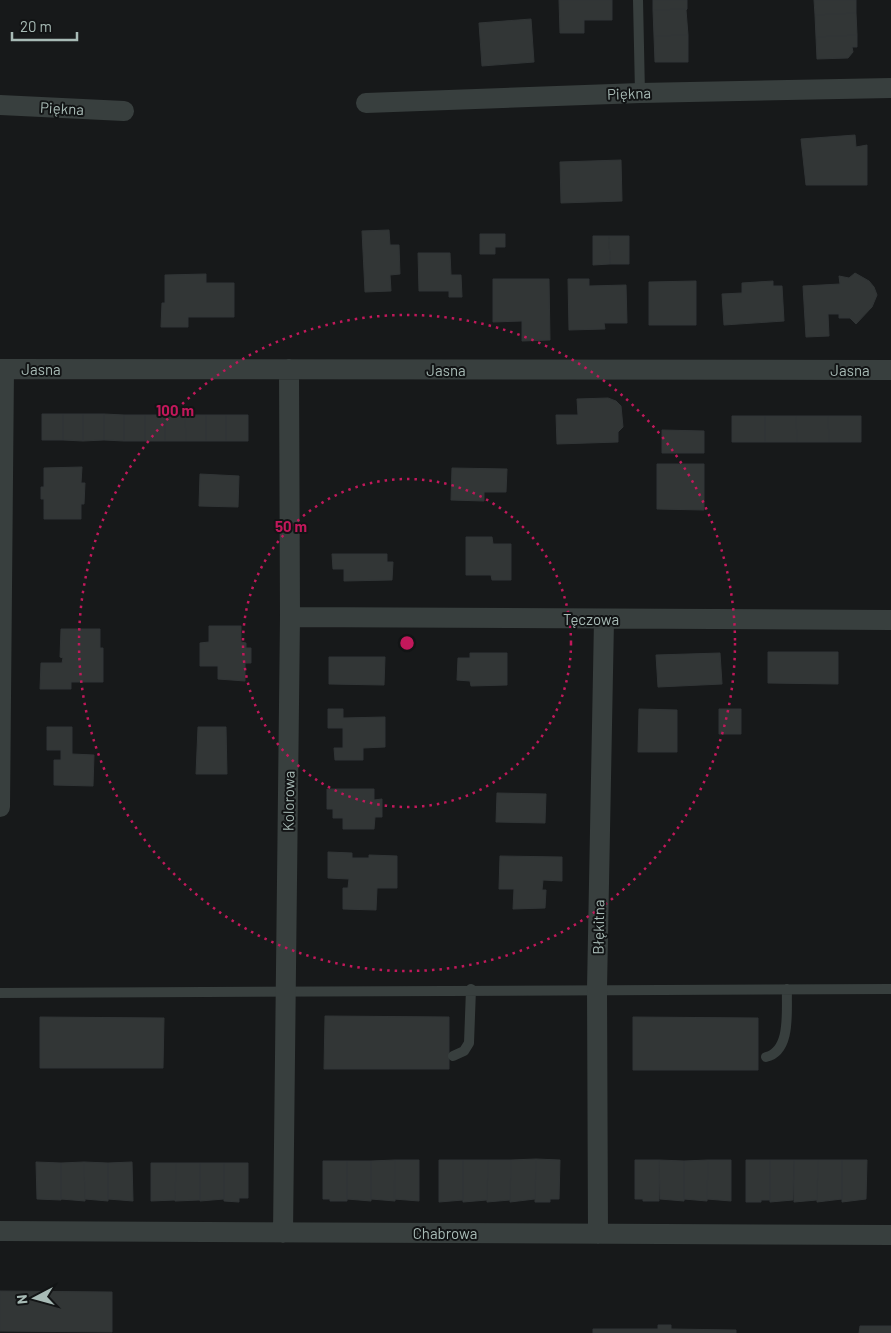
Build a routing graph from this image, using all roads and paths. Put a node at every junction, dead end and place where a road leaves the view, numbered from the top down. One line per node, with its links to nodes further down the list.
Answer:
1 (638, 0): 3 (lane)
2 (891, 88): 3 (street, Piękna)
3 (640, 92): 4 (street, Piękna)
4 (366, 103)
5 (0, 104): 6 (street, Piękna)
6 (124, 111)
7 (2, 369): 8 (street, Jasna); 13 (street)
8 (289, 369): 9 (street, Jasna); 10 (street, Kolorowa)
9 (891, 370)
10 (290, 616): 11 (street, Tęczowa); 18 (street, Kolorowa)
11 (604, 620): 12 (street, Tęczowa); 15 (street, Błękitna)
12 (891, 620)
13 (0, 807)
14 (471, 989): 15 (lane); 18 (lane); 20 (lane)
15 (597, 989): 16 (lane); 24 (street, Błękitna)
16 (787, 989): 17 (lane); 21 (lane)
17 (891, 989)
18 (286, 992): 19 (lane); 23 (street, Kolorowa)
19 (0, 993)
20 (453, 1056)
21 (766, 1057)
22 (0, 1231): 23 (street, Chabrowa)
23 (283, 1232): 24 (street, Chabrowa)
24 (598, 1234): 25 (street, Chabrowa)
25 (891, 1235)

